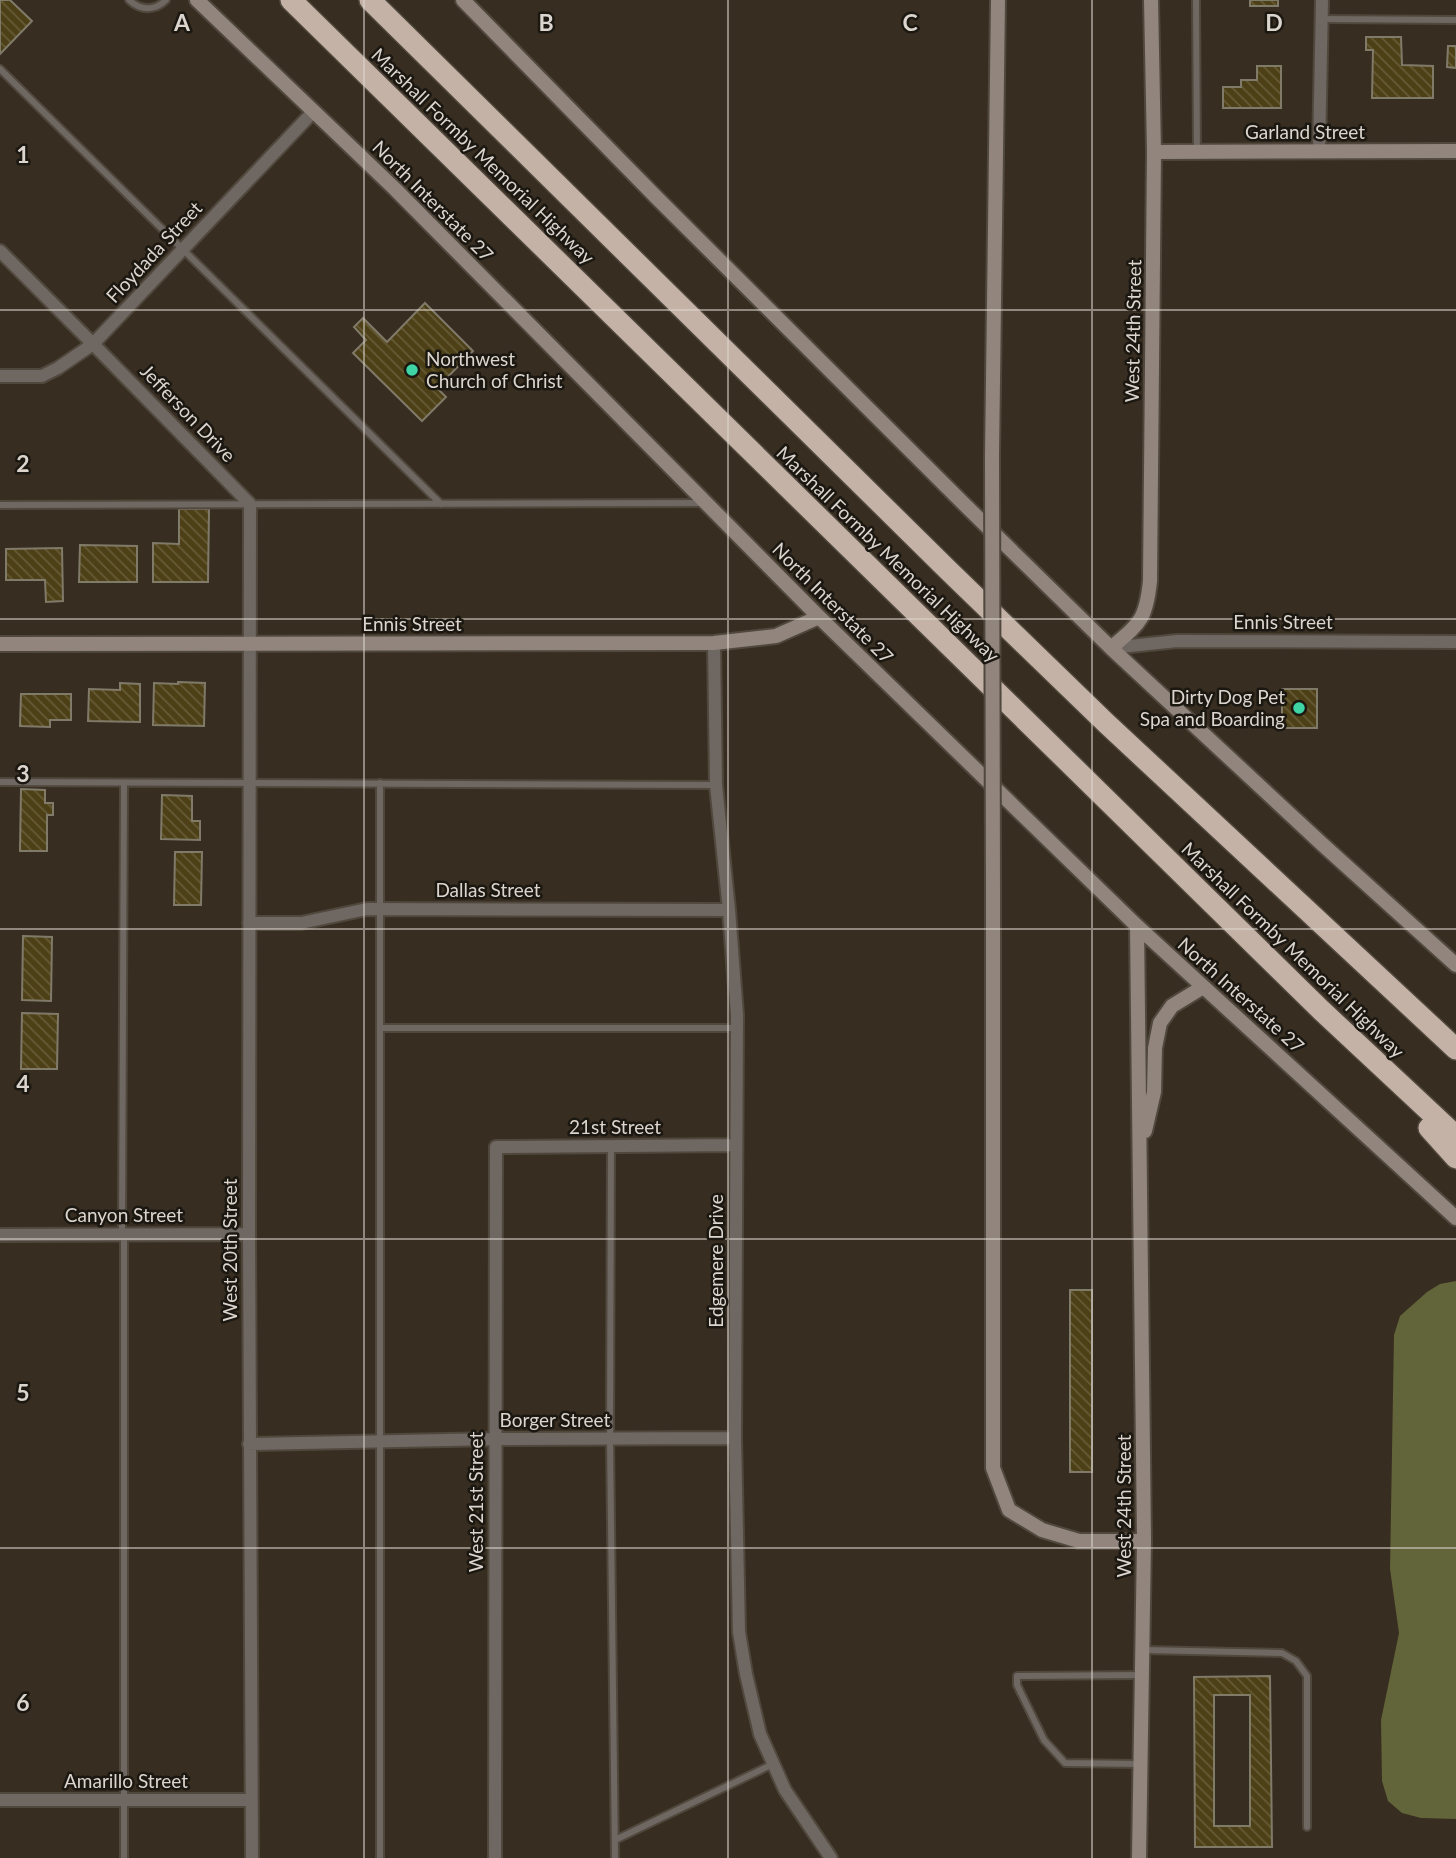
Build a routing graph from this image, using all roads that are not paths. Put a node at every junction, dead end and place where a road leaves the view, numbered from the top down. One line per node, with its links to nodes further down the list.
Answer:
1 (129, 0): 2 (lane)
2 (166, 0)
3 (197, 0): 16 (main road, North Interstate 27)
4 (291, 0): 46 (highway, Marshall Formby Memorial Highway)
5 (370, 0): 15 (highway, Marshall Formby Memorial Highway)
6 (387, 0): 15 (highway)
7 (463, 0): 34 (main road)
8 (998, 0): 65 (main road, bridge)
9 (1151, 0): 19 (main road, West 24th Street)
10 (1196, 0): 20 (lane)
11 (1322, 0): 12 (street)
12 (1322, 19): 13 (lane); 17 (street)
13 (1456, 20)
14 (0, 69): 21 (lane)
15 (446, 76): 49 (highway, Marshall Formby Memorial Highway)
16 (313, 111): 21 (street, Floydada Street); 25 (main road, North Interstate 27)
17 (1319, 151): 18 (main road, Garland Street); 20 (main road, Garland Street)
18 (1456, 151)
19 (1154, 152): 20 (main road, Garland Street); 34 (main road, West 24th Street)
20 (1197, 152)
21 (183, 249): 23 (street, Floydada Street); 26 (lane)
22 (0, 251): 23 (street, Jefferson Drive)
23 (93, 344): 24 (street, Floydada Street); 28 (street, Jefferson Drive)
24 (0, 376)
25 (705, 503): 26 (lane); 29 (main road, North Interstate 27)
26 (442, 504): 28 (lane)
27 (0, 505): 28 (lane)
28 (250, 505): 32 (street)
29 (819, 617): 33 (main road, Ennis Street); 43 (main road, North Interstate 27)
30 (1456, 642): 34 (street, Ennis Street)
31 (0, 643): 32 (main road, Ennis Street)
32 (250, 643): 33 (main road, Ennis Street); 37 (street, West 20th Street)
33 (714, 643): 39 (street, Edgemere Drive)
34 (1111, 648): 44 (main road)
35 (0, 782): 36 (lane)
36 (124, 783): 37 (lane); 59 (lane)
37 (249, 783): 38 (lane); 42 (street, West 20th Street)
38 (380, 783): 39 (lane); 40 (lane)
39 (716, 785): 41 (street, Edgemere Drive)
40 (380, 909): 41 (street, Dallas Street); 42 (street, Dallas Street); 47 (lane)
41 (729, 910): 48 (street, Edgemere Drive)
42 (249, 923): 57 (street, West 20th Street)
43 (1137, 926): 45 (main road, North Interstate 27); 54 (main road, West 24th Street)
44 (1456, 965)
45 (1203, 987): 54 (main road, West 24th Street); 56 (main road, North Interstate 27)
46 (1321, 1010): 50 (highway, Marshall Formby Memorial Highway); 55 (highway)
47 (380, 1028): 48 (lane); 63 (lane)
48 (737, 1028): 51 (street, Edgemere Drive)
49 (1456, 1049)
50 (1456, 1136)
51 (735, 1145): 52 (street, 21st Street); 60 (street, Edgemere Drive)
52 (611, 1146): 53 (street, 21st Street); 62 (lane)
53 (496, 1147): 61 (street, West 21st Street)
54 (1139, 1153): 65 (main road, West 24th Street)
55 (1456, 1157)
56 (1456, 1218)
57 (249, 1234): 59 (street, Canyon Street); 64 (street, West 20th Street)
58 (0, 1235): 59 (street, Canyon Street)
59 (124, 1235): 71 (lane)
60 (735, 1438): 62 (street, Borger Street); 69 (street, Edgemere Drive)
61 (495, 1439): 62 (street, Borger Street); 63 (street, Borger Street); 78 (street, West 21st Street)
62 (610, 1439): 74 (lane)
63 (380, 1442): 64 (street, Borger Street); 77 (lane)
64 (249, 1444): 72 (street, West 20th Street)
65 (1144, 1541): 66 (main road, West 24th Street)
66 (1142, 1650): 67 (main road, West 24th Street); 73 (lane)
67 (1142, 1675): 68 (main road, West 24th Street); 68 (lane)
68 (1140, 1763): 81 (main road, West 24th Street)
69 (773, 1764): 74 (lane); 80 (street, Edgemere Drive)
70 (0, 1800): 71 (street, Amarillo Street)
71 (124, 1800): 72 (street, Amarillo Street); 75 (lane)
72 (251, 1800): 76 (street, West 20th Street)
73 (1307, 1827)
74 (615, 1840): 79 (lane)
75 (124, 1858)
76 (252, 1858)
77 (380, 1858)
78 (495, 1858)
79 (615, 1858)
80 (831, 1858)
81 (1139, 1858)

